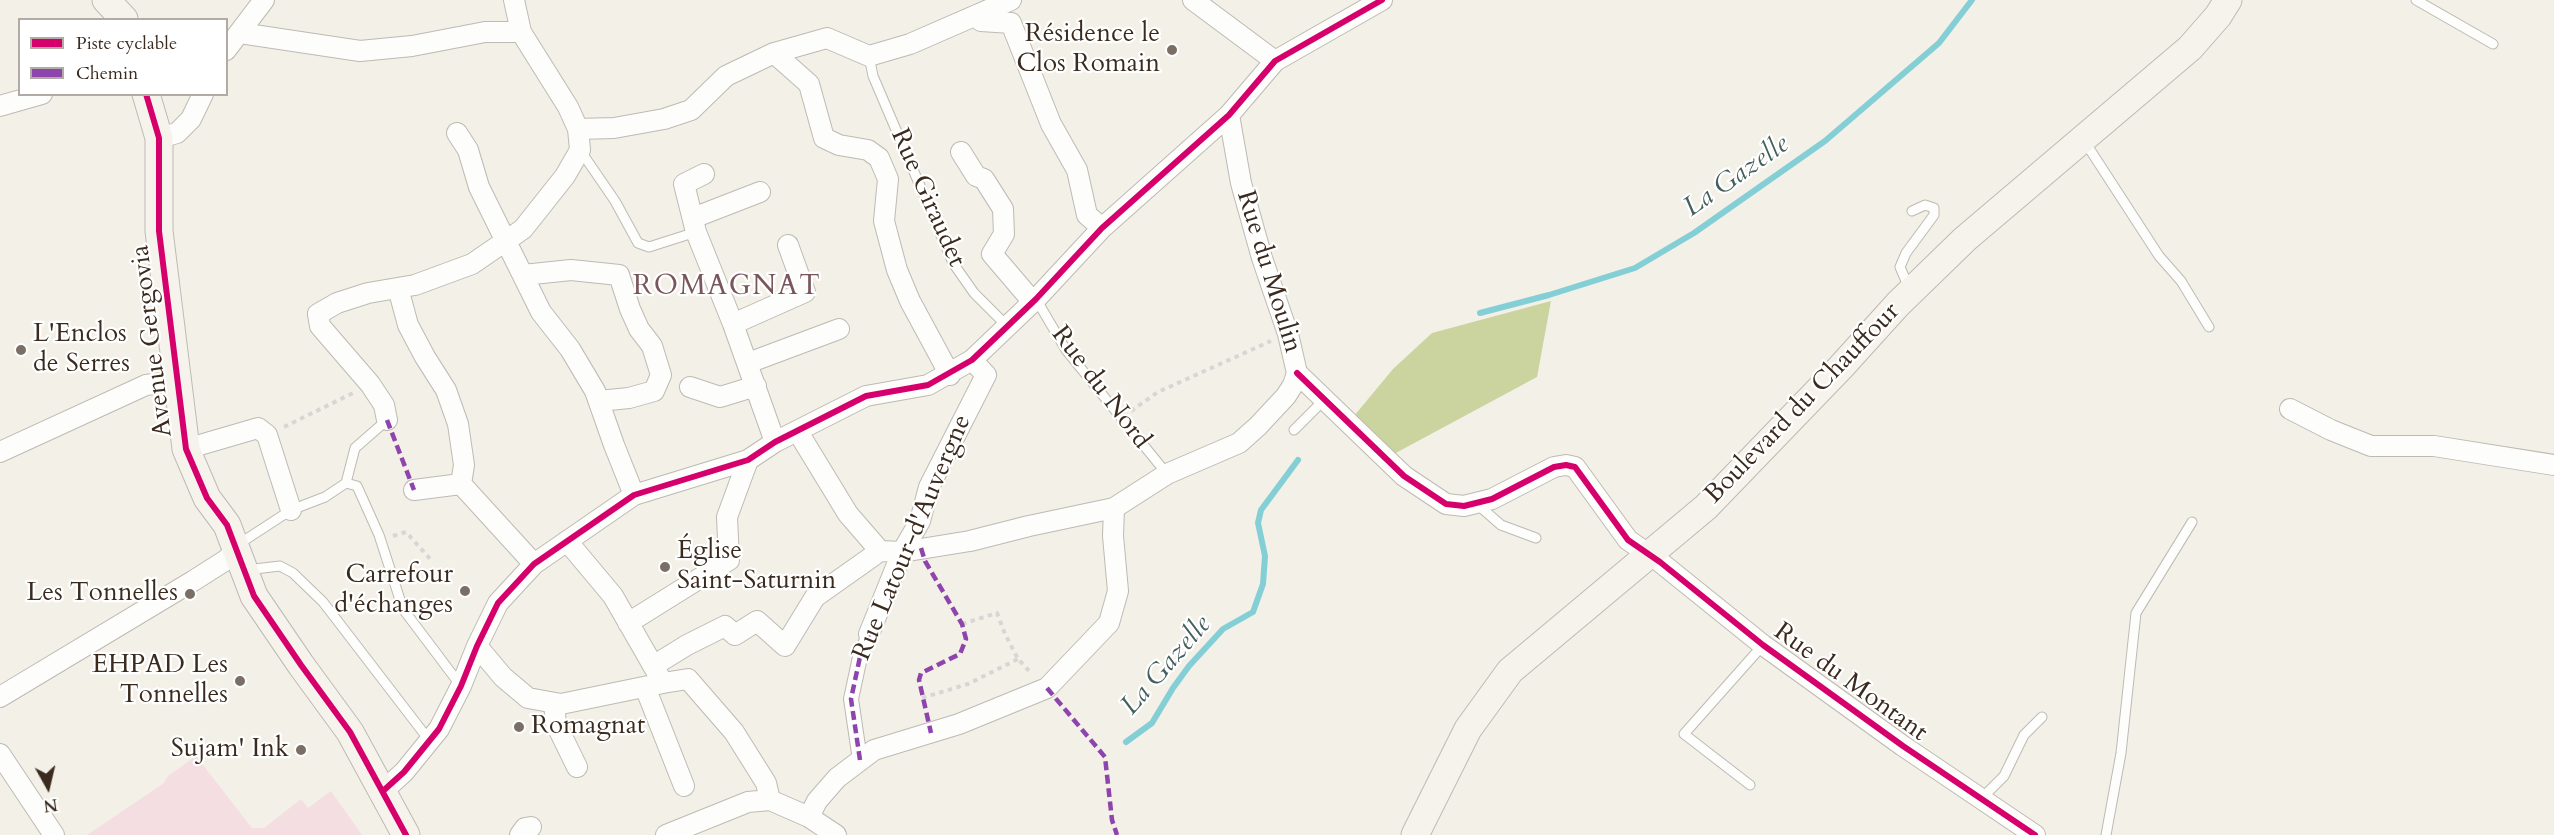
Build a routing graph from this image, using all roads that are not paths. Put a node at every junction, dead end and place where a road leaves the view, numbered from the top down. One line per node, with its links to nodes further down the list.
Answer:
1 (106, 0): 11 (main road)
2 (123, 0): 12 (main road)
3 (264, 0): 14 (street)
4 (514, 0): 13 (street)
5 (1009, 0): 10 (street)
6 (1193, 0): 19 (street)
7 (1382, 0): 19 (street)
8 (2228, 0): 28 (main road, Boulevard du Chauffour)
9 (2416, 0): 15 (lane)
10 (976, 15): 18 (street); 35 (street)
11 (123, 18)
12 (124, 18)
13 (521, 32): 14 (street); 25 (street)
14 (240, 33): 16 (street)
15 (2493, 44)
16 (228, 48)
17 (774, 53): 18 (street); 25 (street); 49 (street)
18 (869, 56): 43 (lane, Rue Giraudet)
19 (1275, 61): 24 (street)
20 (35, 96): 23 (street)
21 (147, 96): 27 (main road, Avenue Gergovia)
22 (201, 96): 27 (street)
23 (0, 106)
24 (1229, 115): 35 (street); 48 (street, Rue du Moulin)
25 (578, 129): 29 (street)
26 (457, 133): 36 (street)
27 (159, 138): 50 (main road, Avenue Gergovia)
28 (2084, 140): 40 (main road, Boulevard du Chauffour); 44 (lane)
29 (580, 150): 34 (lane); 36 (street)
30 (961, 152): 41 (street)
31 (704, 174): 34 (street)
32 (760, 192): 34 (street)
33 (1912, 211): 40 (lane)
34 (694, 225): 42 (street)
35 (1102, 228): 41 (street)
36 (506, 240): 38 (street); 39 (street)
37 (788, 245): 42 (street)
38 (523, 275): 54 (street); 54 (street)
39 (398, 288): 56 (street); 66 (street)
40 (1910, 292): 77 (main road, Boulevard du Chauffour)
41 (1034, 301): 43 (street); 64 (lane, Rue du Nord)
42 (733, 324): 47 (street)
43 (1007, 326): 46 (street)
44 (2209, 327)
45 (839, 329): 47 (street)
46 (972, 360): 49 (street); 76 (street, Rue Latour-d'Auvergne)
47 (748, 363): 51 (street)
48 (1297, 373): 53 (street, Rue du Moulin); 64 (street)
49 (950, 375): 58 (street)
50 (178, 381): 60 (main road, Avenue Gergovia); 61 (street)
51 (756, 386): 52 (street); 59 (street)
52 (690, 387)
53 (1325, 399): 57 (lane); 69 (street, Rue du Moulin)
54 (599, 401): 68 (street)
55 (2290, 409): 63 (street)
56 (387, 420): 65 (lane)
57 (1294, 430)
58 (798, 432): 59 (street); 75 (street)
59 (776, 442): 62 (street)
60 (186, 448): 71 (street); 78 (main road, Avenue Gergovia)
61 (1, 449)
62 (748, 460): 68 (street); 80 (street)
63 (2554, 465)
64 (1167, 474): 70 (street)
65 (346, 483): 71 (lane); 85 (lane)
66 (460, 484): 67 (street); 79 (street)
67 (414, 490)
68 (634, 495): 74 (street)
69 (1476, 503): 73 (lane); 77 (street, Rue du Moulin)
70 (1114, 508): 76 (street); 91 (street)
71 (291, 510): 78 (lane)
72 (2192, 522): 105 (lane)
73 (1536, 538)
74 (567, 542): 79 (street); 80 (street)
75 (880, 551): 76 (street); 84 (street)
76 (902, 552): 81 (street, Rue Latour-d'Auvergne)
77 (1648, 555): 82 (street, Rue du Montant); 103 (main road, Boulevard du Chauffour)
78 (240, 560): 86 (street); 89 (lane); 95 (main road, Avenue Gergovia)
79 (534, 564): 83 (street)
80 (628, 623): 84 (street)
81 (869, 634): 91 (street, Rue Latour-d'Auvergne)
82 (1763, 645): 94 (lane); 96 (street, Rue du Montant)
83 (477, 646): 85 (street); 87 (street)
84 (654, 679): 87 (street); 93 (street); 97 (street)
85 (461, 686): 89 (street)
86 (0, 697)
87 (557, 703): 92 (street)
88 (2042, 717): 96 (lane)
89 (429, 740): 95 (street)
90 (0, 754): 99 (street)
91 (860, 760): 98 (street)
92 (577, 767)
93 (684, 786)
94 (1750, 786)
95 (383, 791): 100 (main road)
96 (1981, 799): 104 (street, Rue du Montant)
97 (770, 800): 98 (street); 101 (street)
98 (809, 817): 102 (street)
99 (54, 835)
100 (406, 835)
101 (666, 835)
102 (836, 835)
103 (1415, 835)
104 (2035, 835)
105 (2106, 835)

